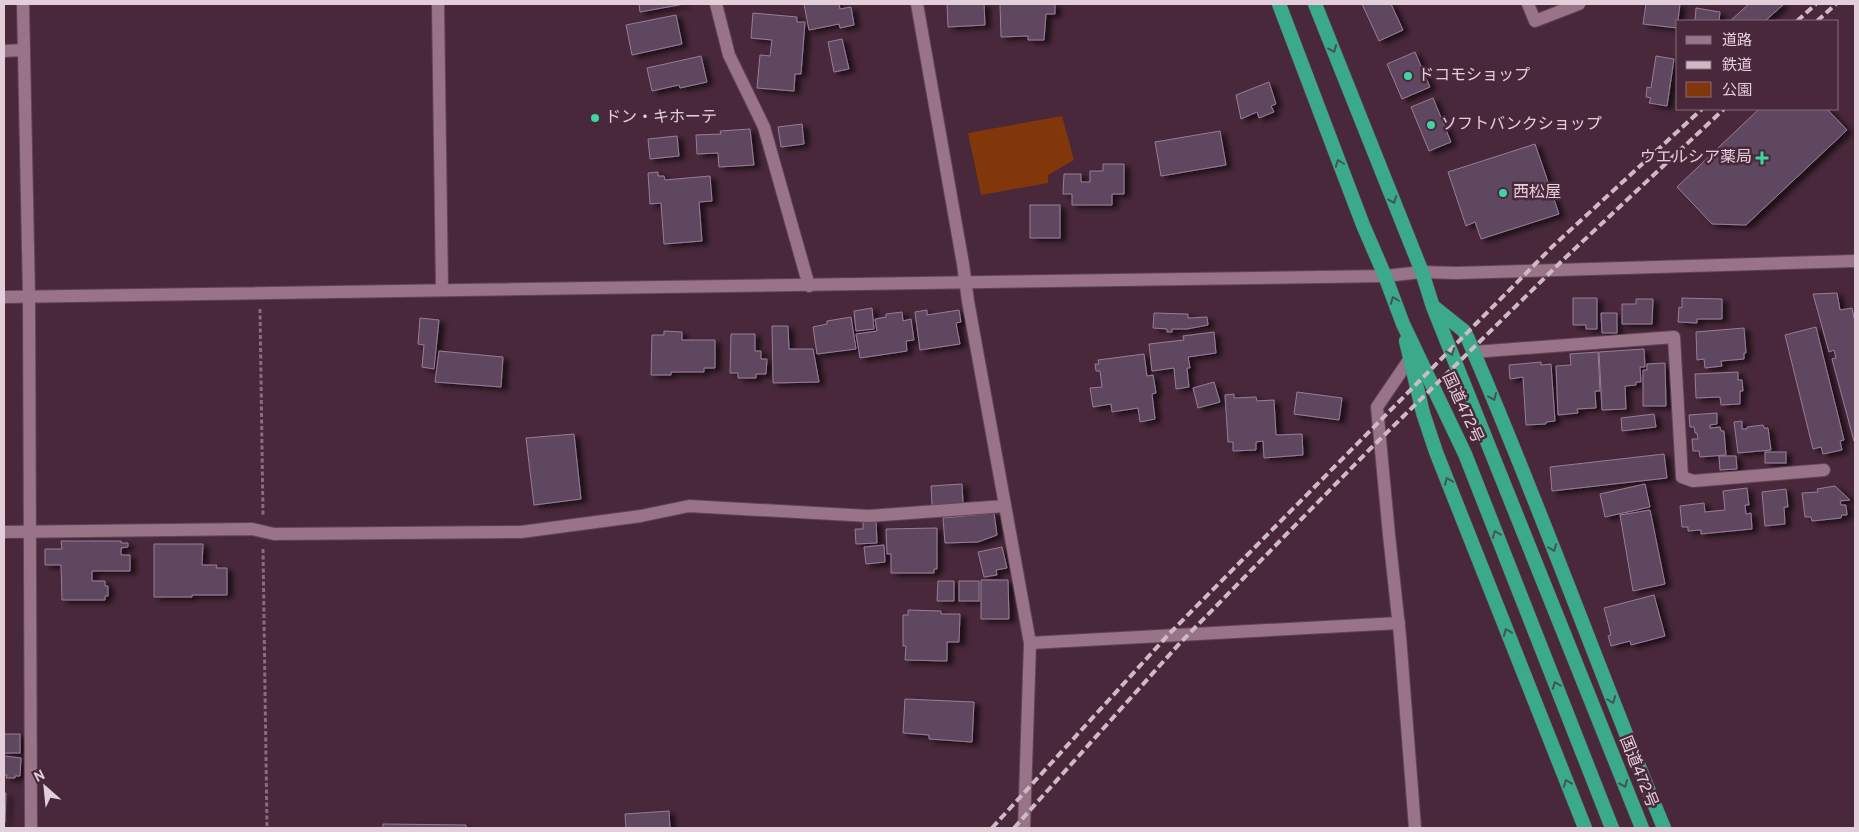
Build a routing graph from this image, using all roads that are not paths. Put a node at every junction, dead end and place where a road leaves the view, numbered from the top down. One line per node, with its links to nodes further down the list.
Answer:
1 (23, 4): 9 (street)
2 (438, 4): 16 (street)
3 (716, 4): 15 (street)
4 (917, 4): 14 (street)
5 (1279, 4): 13 (highway, 国道472号, one-way to 5)
6 (1315, 4): 12 (highway, 国道472号, one-way to 12)
7 (1528, 4): 8 (street)
8 (1579, 4)
9 (24, 50): 10 (street); 17 (street)
10 (4, 51)
11 (1855, 261): 12 (street)
12 (1422, 272): 13 (street); 19 (highway, 国道472号)
13 (1385, 276): 14 (street); 20 (highway, 国道472号, one-way to 13)
14 (965, 282): 15 (street); 24 (street)
15 (809, 286): 16 (street)
16 (442, 290): 17 (street)
17 (29, 296): 18 (street); 26 (street)
18 (4, 297)
19 (1433, 306): 21 (highway); 34 (highway, 国道472号, one-way to 34)
20 (1403, 324): 22 (highway); 33 (highway, 国道472号, one-way to 20)
21 (1474, 352): 23 (street); 35 (highway, one-way to 35)
22 (1409, 360): 27 (street); 32 (highway, one-way to 22)
23 (1824, 470)
24 (1005, 506): 26 (street); 28 (street)
25 (4, 532): 26 (street)
26 (29, 532): 29 (street)
27 (1399, 623): 28 (street); 31 (street)
28 (1030, 643): 30 (street)
29 (31, 828)
30 (1024, 828)
31 (1414, 828)
32 (1585, 828)
33 (1612, 828)
34 (1642, 828)
35 (1664, 828)

